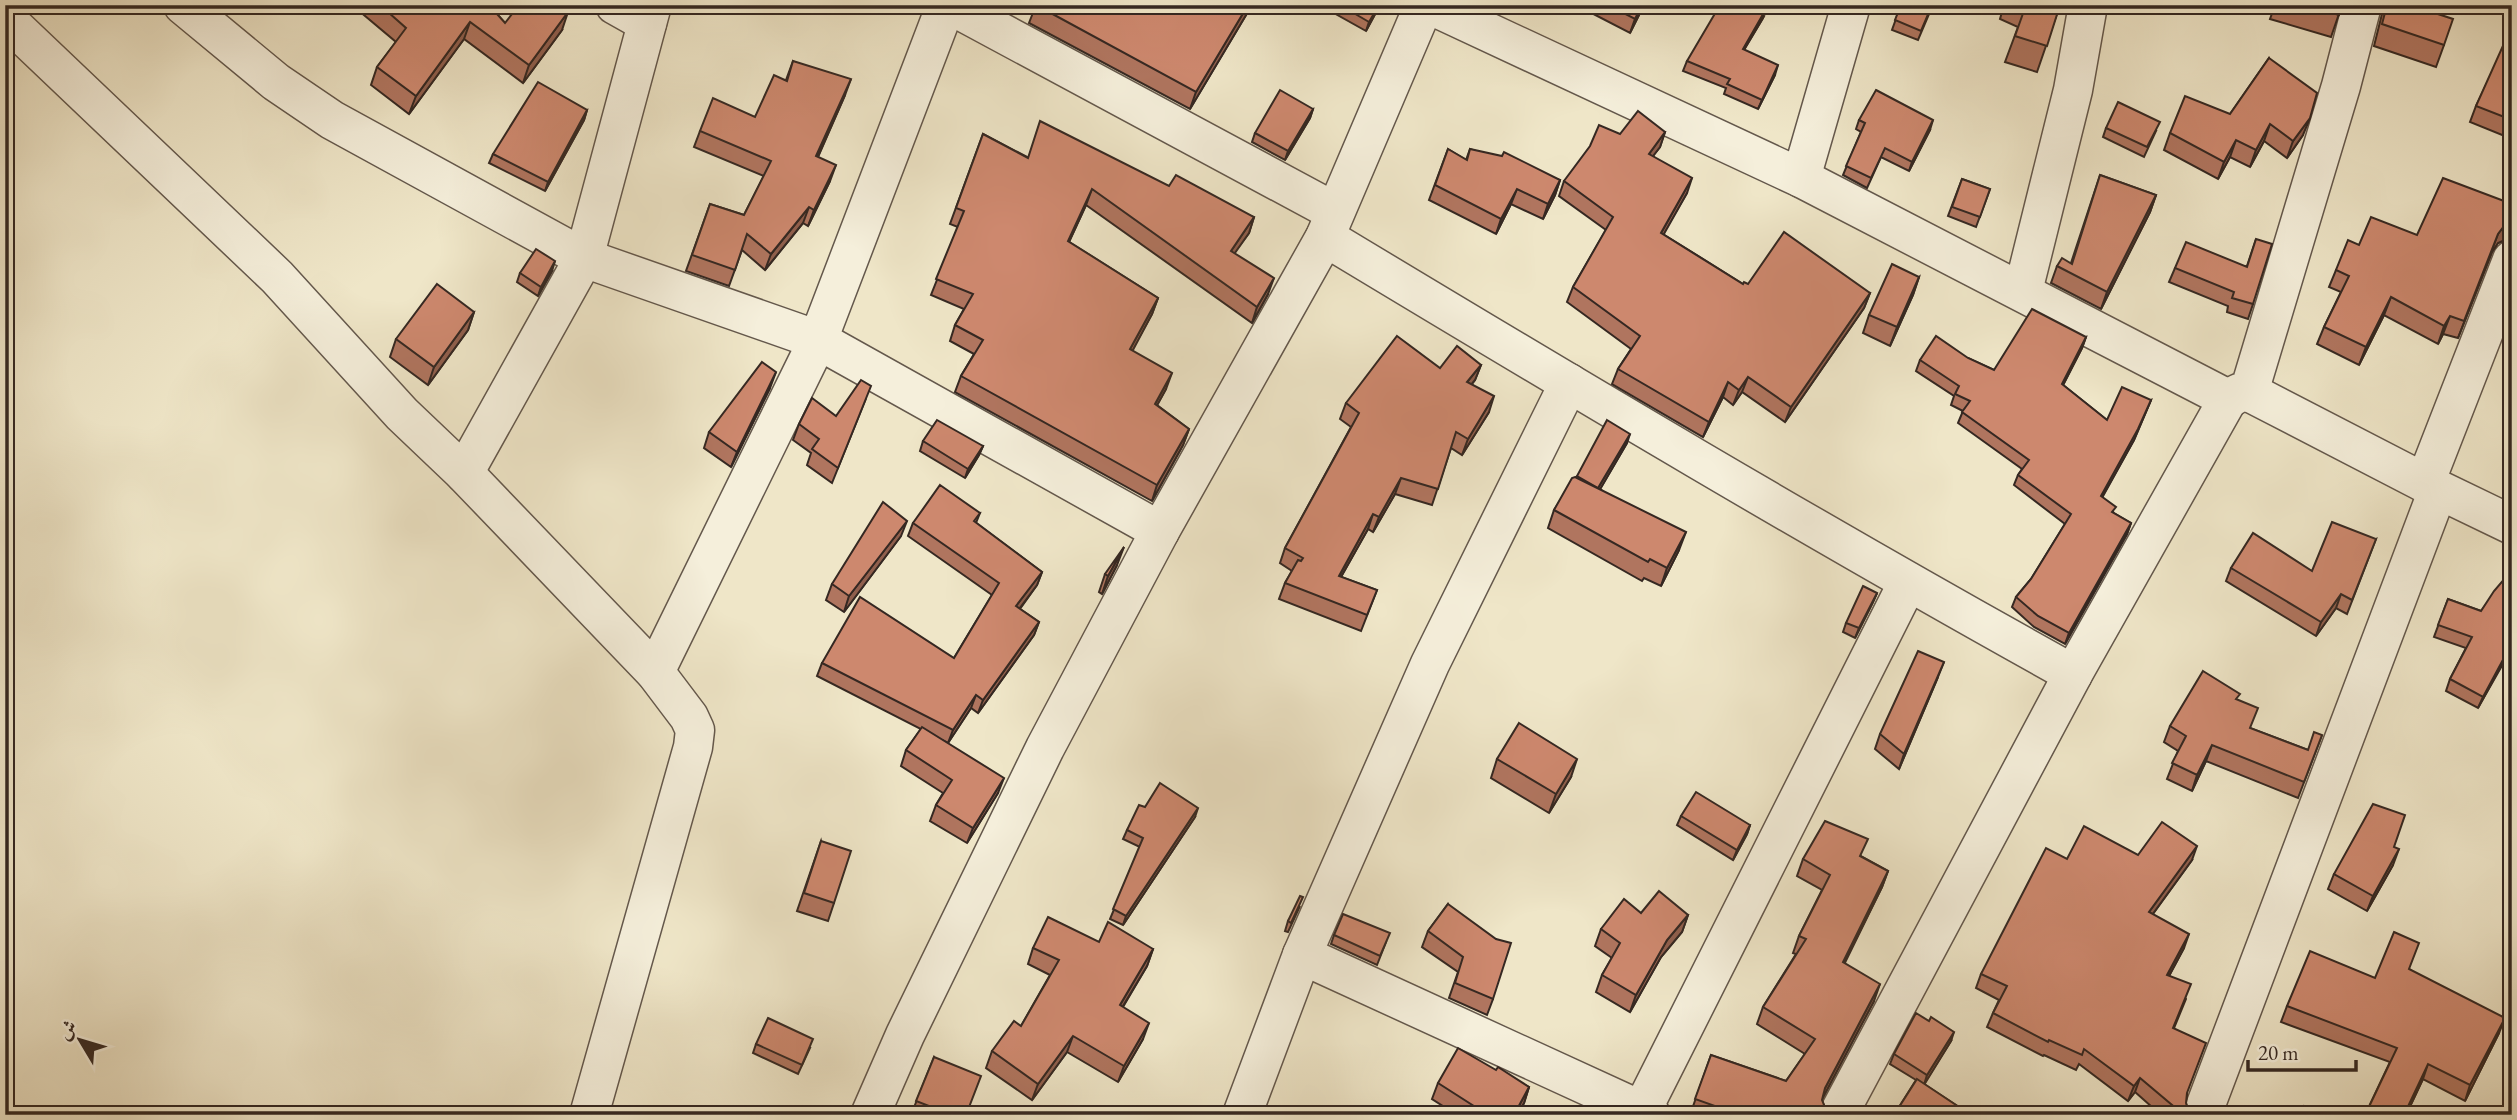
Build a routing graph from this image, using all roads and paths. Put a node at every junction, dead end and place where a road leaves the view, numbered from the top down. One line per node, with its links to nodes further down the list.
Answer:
1 (183, 5): 12 (street)
2 (948, 5): 11 (street); 15 (street)
3 (1424, 5): 11 (street)
4 (1430, 5): 10 (street)
5 (1851, 5): 10 (street)
6 (2088, 5): 14 (street)
7 (2362, 5): 17 (street)
8 (638, 11): 12 (street)
9 (5, 18): 18 (street)
10 (1801, 178): 14 (street)
11 (1330, 224): 16 (street); 21 (street)
12 (584, 258): 15 (street); 18 (street)
13 (2512, 260): 19 (street)
14 (2023, 291): 17 (street)
15 (818, 340): 21 (street); 23 (street)
16 (1569, 383): 22 (street); 25 (street)
17 (2239, 395): 19 (street); 24 (street)
18 (464, 473): 23 (street)
19 (2431, 487): 20 (street); 31 (street)
20 (2512, 526)
21 (1160, 531): 28 (street)
22 (1908, 582): 24 (street); 26 (street)
23 (655, 672): 27 (street)
24 (2073, 674): 30 (street)
25 (1302, 955): 26 (street); 29 (street)
26 (1635, 1111)
27 (589, 1115)
28 (870, 1115)
29 (1242, 1115)
30 (1838, 1115)
31 (2202, 1115)

